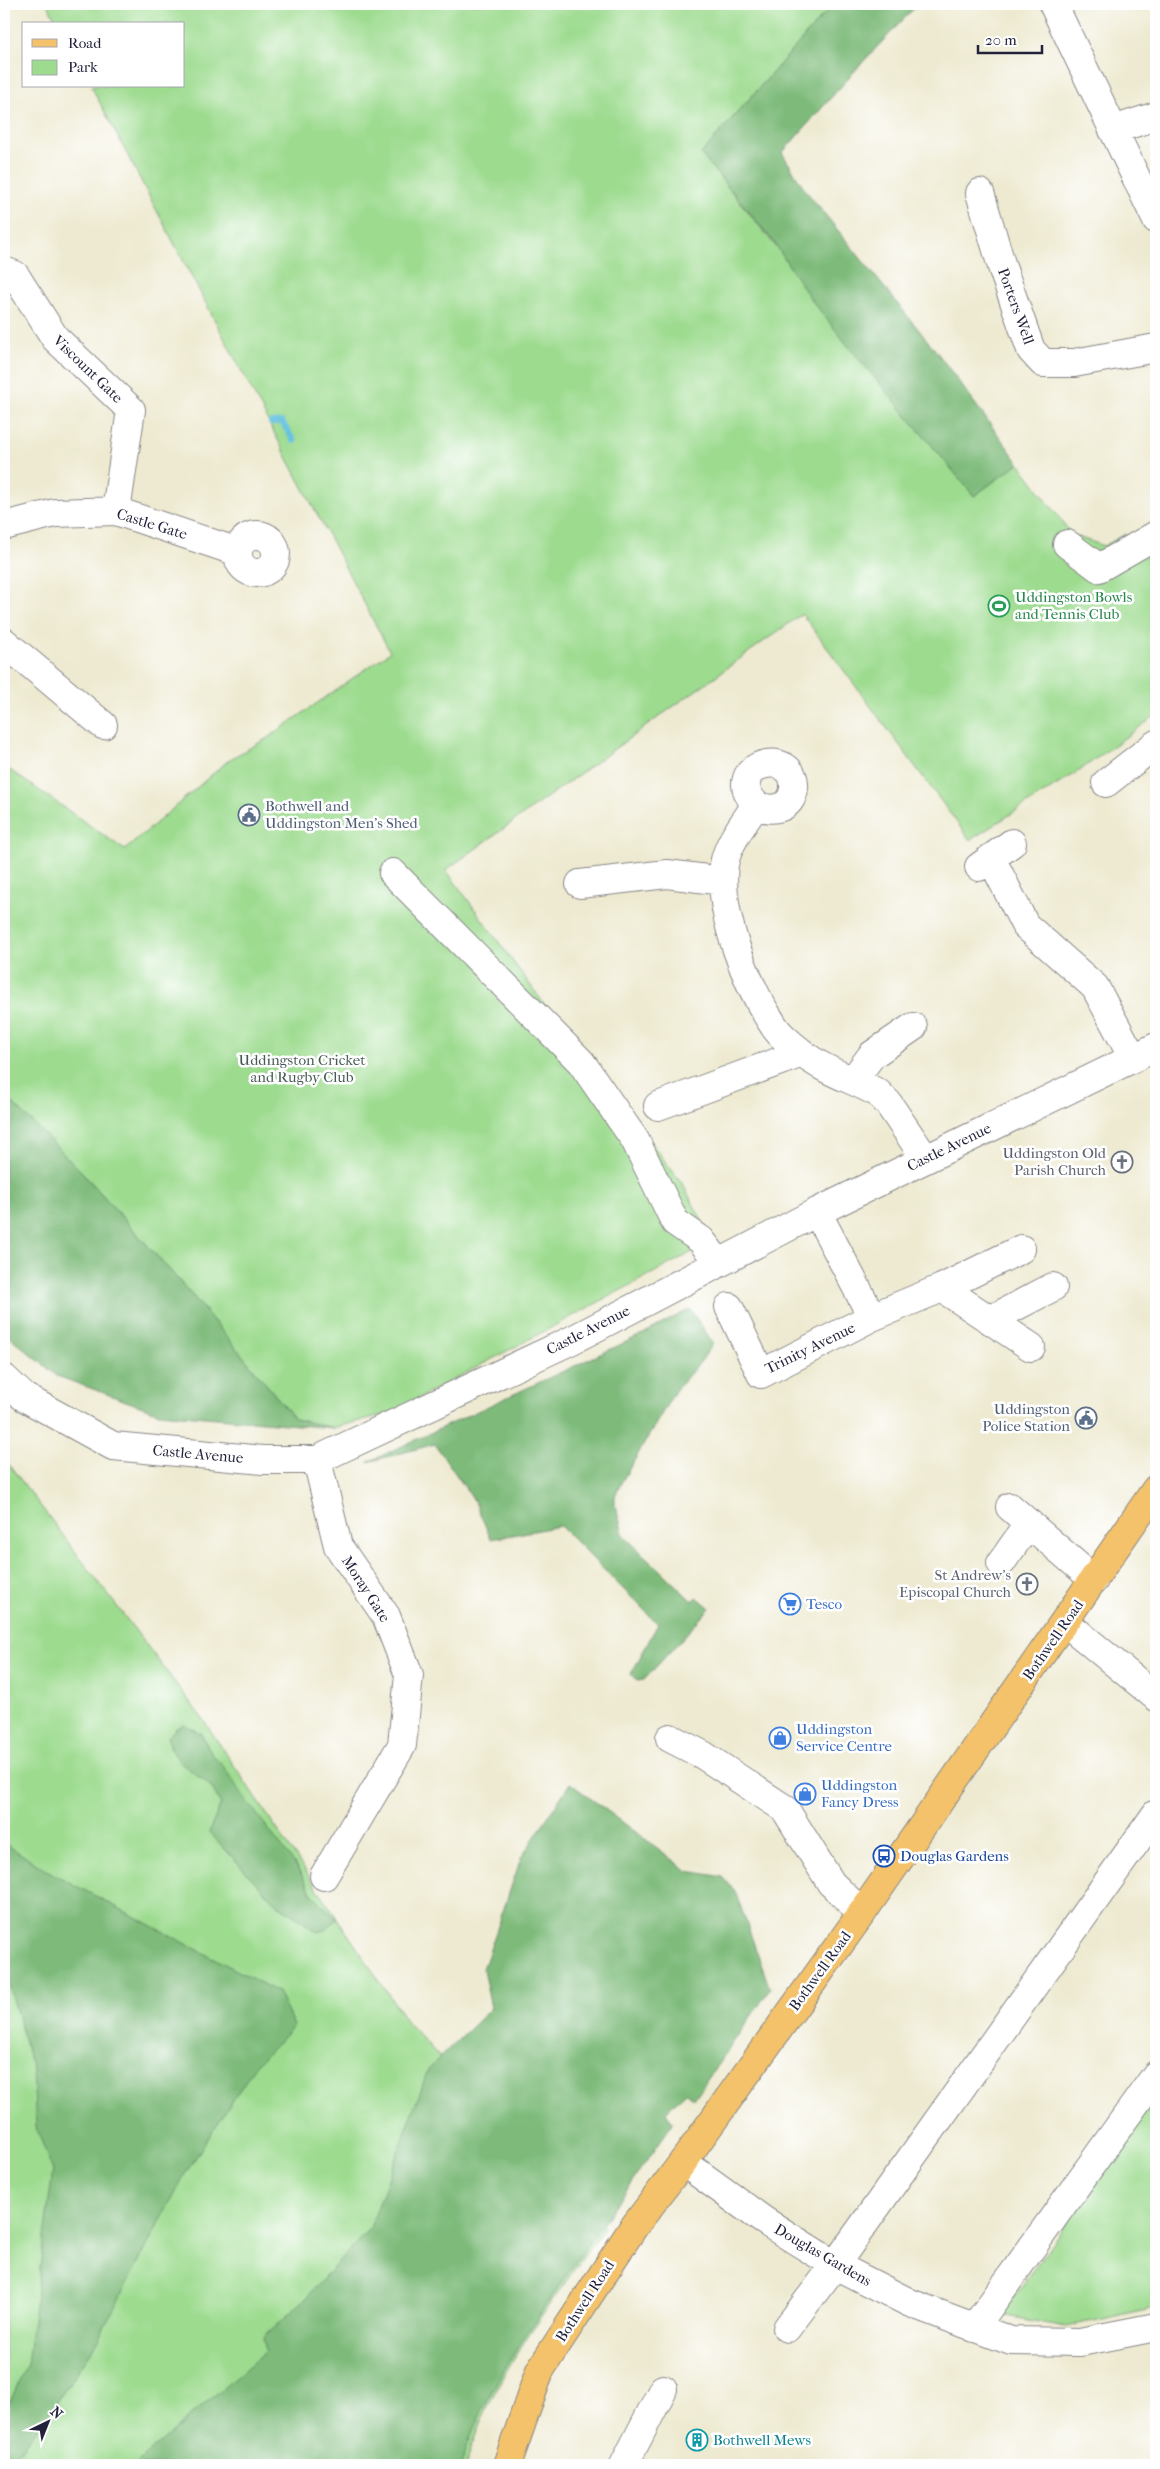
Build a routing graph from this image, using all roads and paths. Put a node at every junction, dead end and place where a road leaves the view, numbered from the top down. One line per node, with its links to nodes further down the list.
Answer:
1 (1054, 4): 3 (street)
2 (1156, 116): 3 (street)
3 (1113, 130): 5 (street)
4 (980, 193): 7 (street, Porters Well)
5 (1156, 219)
6 (4, 271): 8 (street, Viscount Gate)
7 (1156, 348)
8 (116, 511): 9 (street, Castle Gate); 12 (street, Castle Gate)
9 (4, 526)
10 (1156, 535): 11 (street)
11 (1067, 544)
12 (238, 552)
13 (4, 642): 14 (street)
14 (103, 726)
15 (1156, 744): 16 (street)
16 (1106, 783)
17 (756, 805): 20 (street)
18 (994, 856): 23 (street)
19 (393, 873): 30 (street)
20 (724, 881): 21 (street); 24 (street)
21 (580, 884)
22 (913, 1027): 25 (street)
23 (1144, 1052): 27 (street, Castle Avenue)
24 (802, 1053): 25 (street); 26 (street)
25 (854, 1080): 27 (street)
26 (658, 1106)
27 (924, 1158): 28 (street, Castle Avenue)
28 (818, 1212): 30 (street, Castle Avenue); 34 (street, Trinity Avenue)
29 (1021, 1250): 32 (street, Trinity Avenue)
30 (718, 1262): 38 (street, Castle Avenue)
31 (1053, 1287): 35 (street)
32 (942, 1288): 34 (street, Trinity Avenue); 35 (street)
33 (729, 1307): 34 (street, Trinity Avenue)
34 (872, 1317)
35 (990, 1320): 36 (street)
36 (1031, 1347)
37 (4, 1378): 38 (street, Castle Avenue)
38 (318, 1460): 46 (street, Moray Gate)
39 (1156, 1489): 41 (main road, Bothwell Road)
40 (1001, 1563): 41 (street)
41 (1094, 1580): 42 (main road, Bothwell Road)
42 (1065, 1622): 43 (street); 47 (main road, Bothwell Road)
43 (1156, 1697)
44 (670, 1738): 47 (street)
45 (1156, 1814): 50 (street)
46 (324, 1876)
47 (862, 1913): 49 (main road, Bothwell Road)
48 (1156, 2075): 53 (street)
49 (683, 2162): 50 (street, Douglas Gardens); 55 (main road, Bothwell Road)
50 (835, 2265): 52 (street); 53 (street, Douglas Gardens)
51 (1156, 2327): 53 (street, Douglas Gardens)
52 (787, 2328)
53 (974, 2328)
54 (663, 2389): 56 (street)
55 (507, 2465)
56 (624, 2465)

